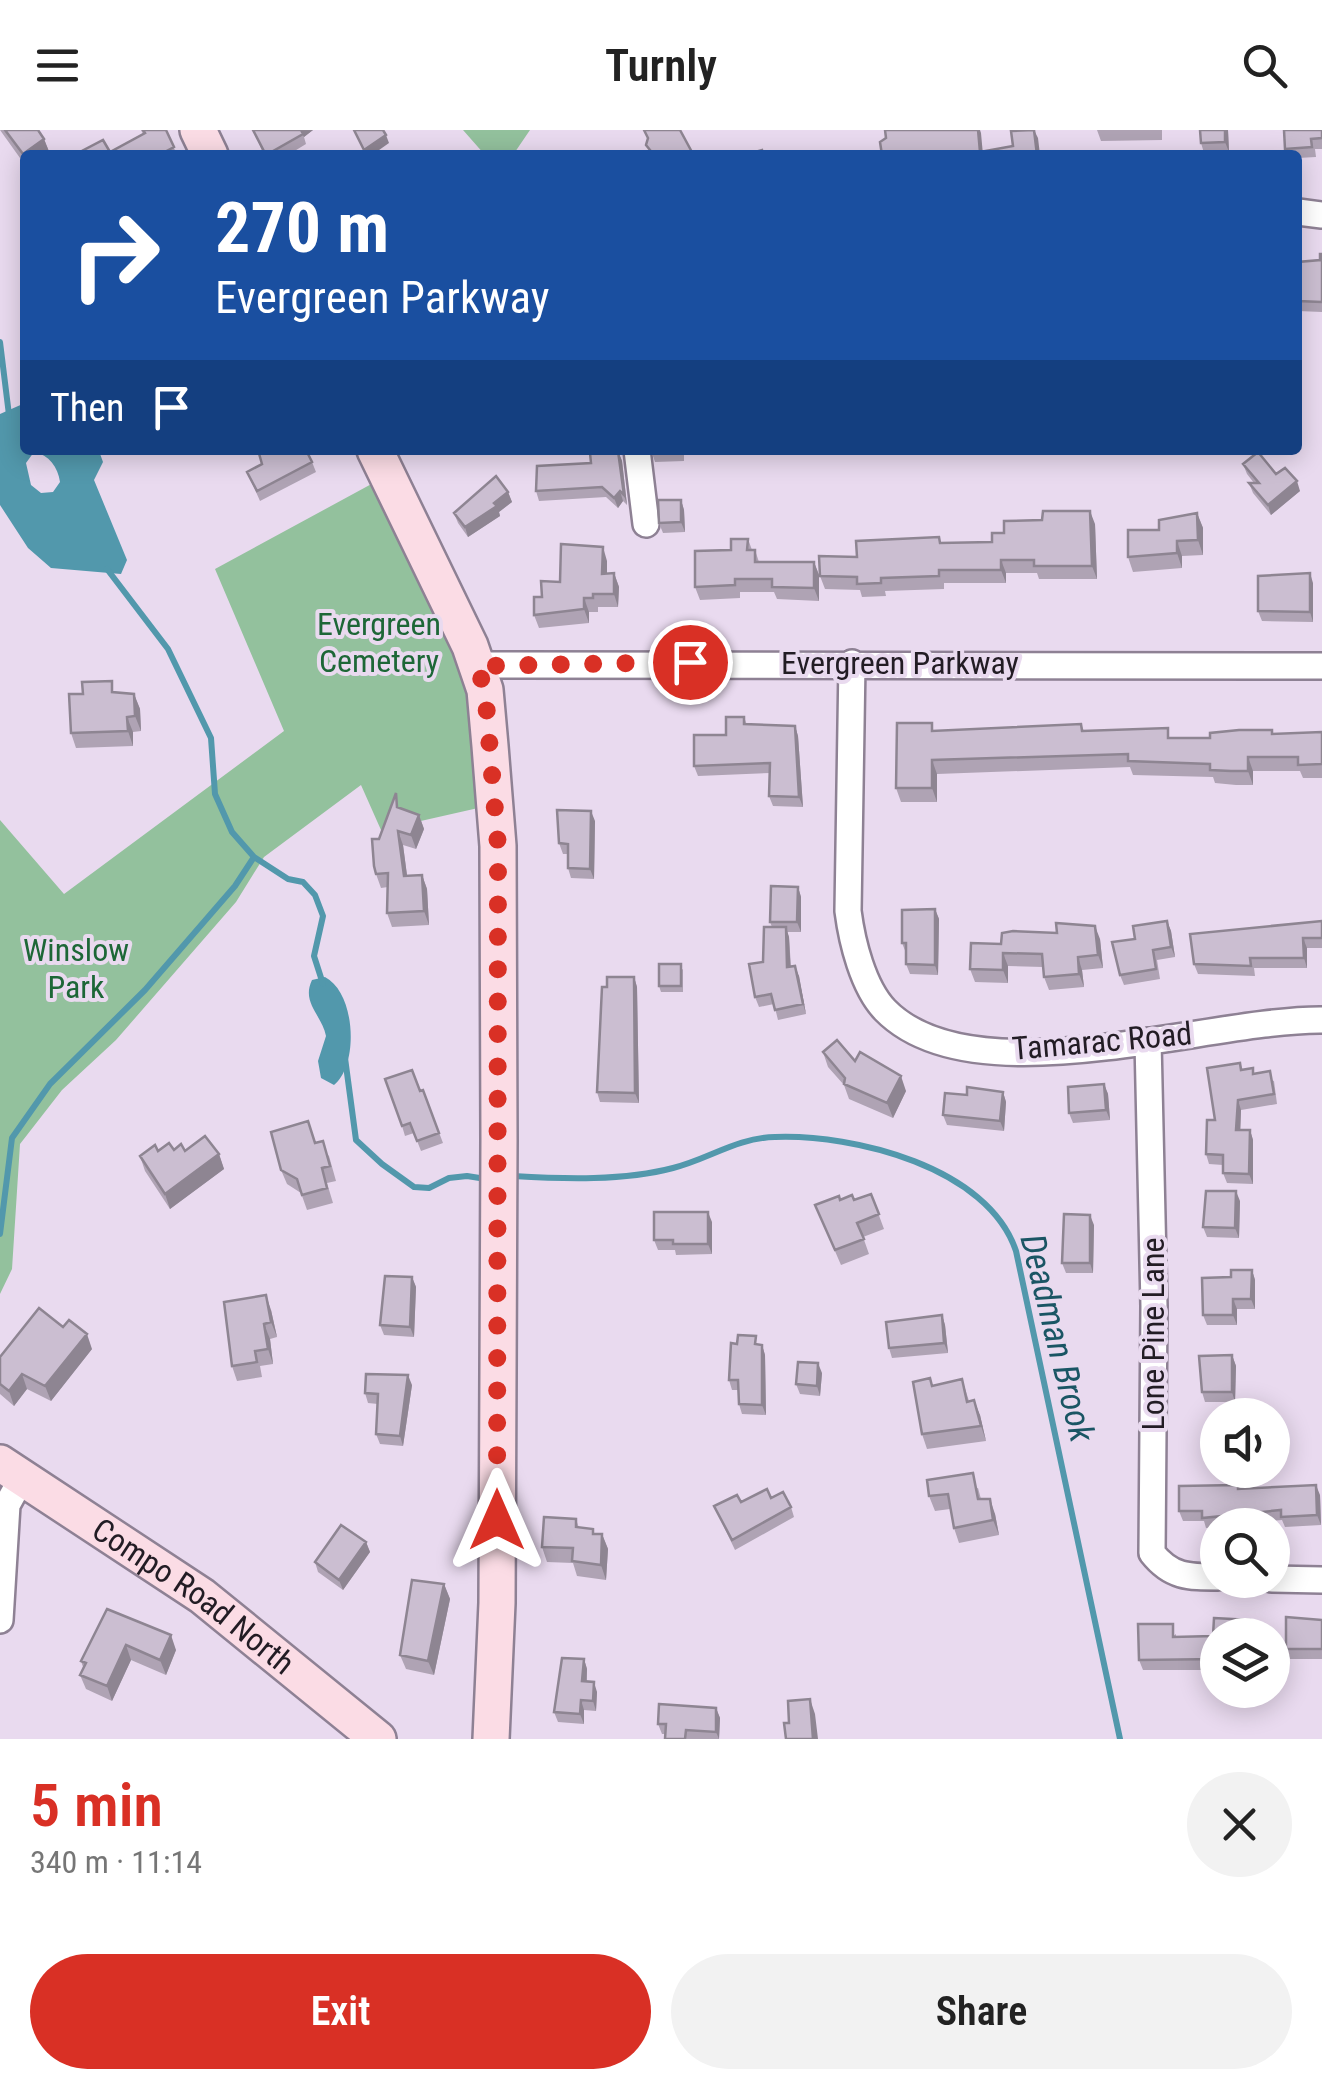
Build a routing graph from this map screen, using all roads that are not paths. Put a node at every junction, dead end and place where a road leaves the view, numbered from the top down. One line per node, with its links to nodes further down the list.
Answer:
1 (378, 455): 5 (main road)
2 (638, 455): 3 (street)
3 (646, 524)
4 (852, 663): 5 (street, Evergreen Parkway); 6 (street, Evergreen Parkway); 8 (street, Tamarac Road)
5 (477, 666): 15 (main road)
6 (1322, 666)
7 (1322, 1020): 8 (street, Tamarac Road)
8 (1148, 1041): 10 (street, Lone Pine Lane)
9 (11, 1470): 13 (street); 14 (main road, Compo Road North)
10 (1200, 1578)
11 (1290, 1579): 12 (street)
12 (1322, 1580)
13 (0, 1620)
14 (378, 1739)
15 (490, 1739)

